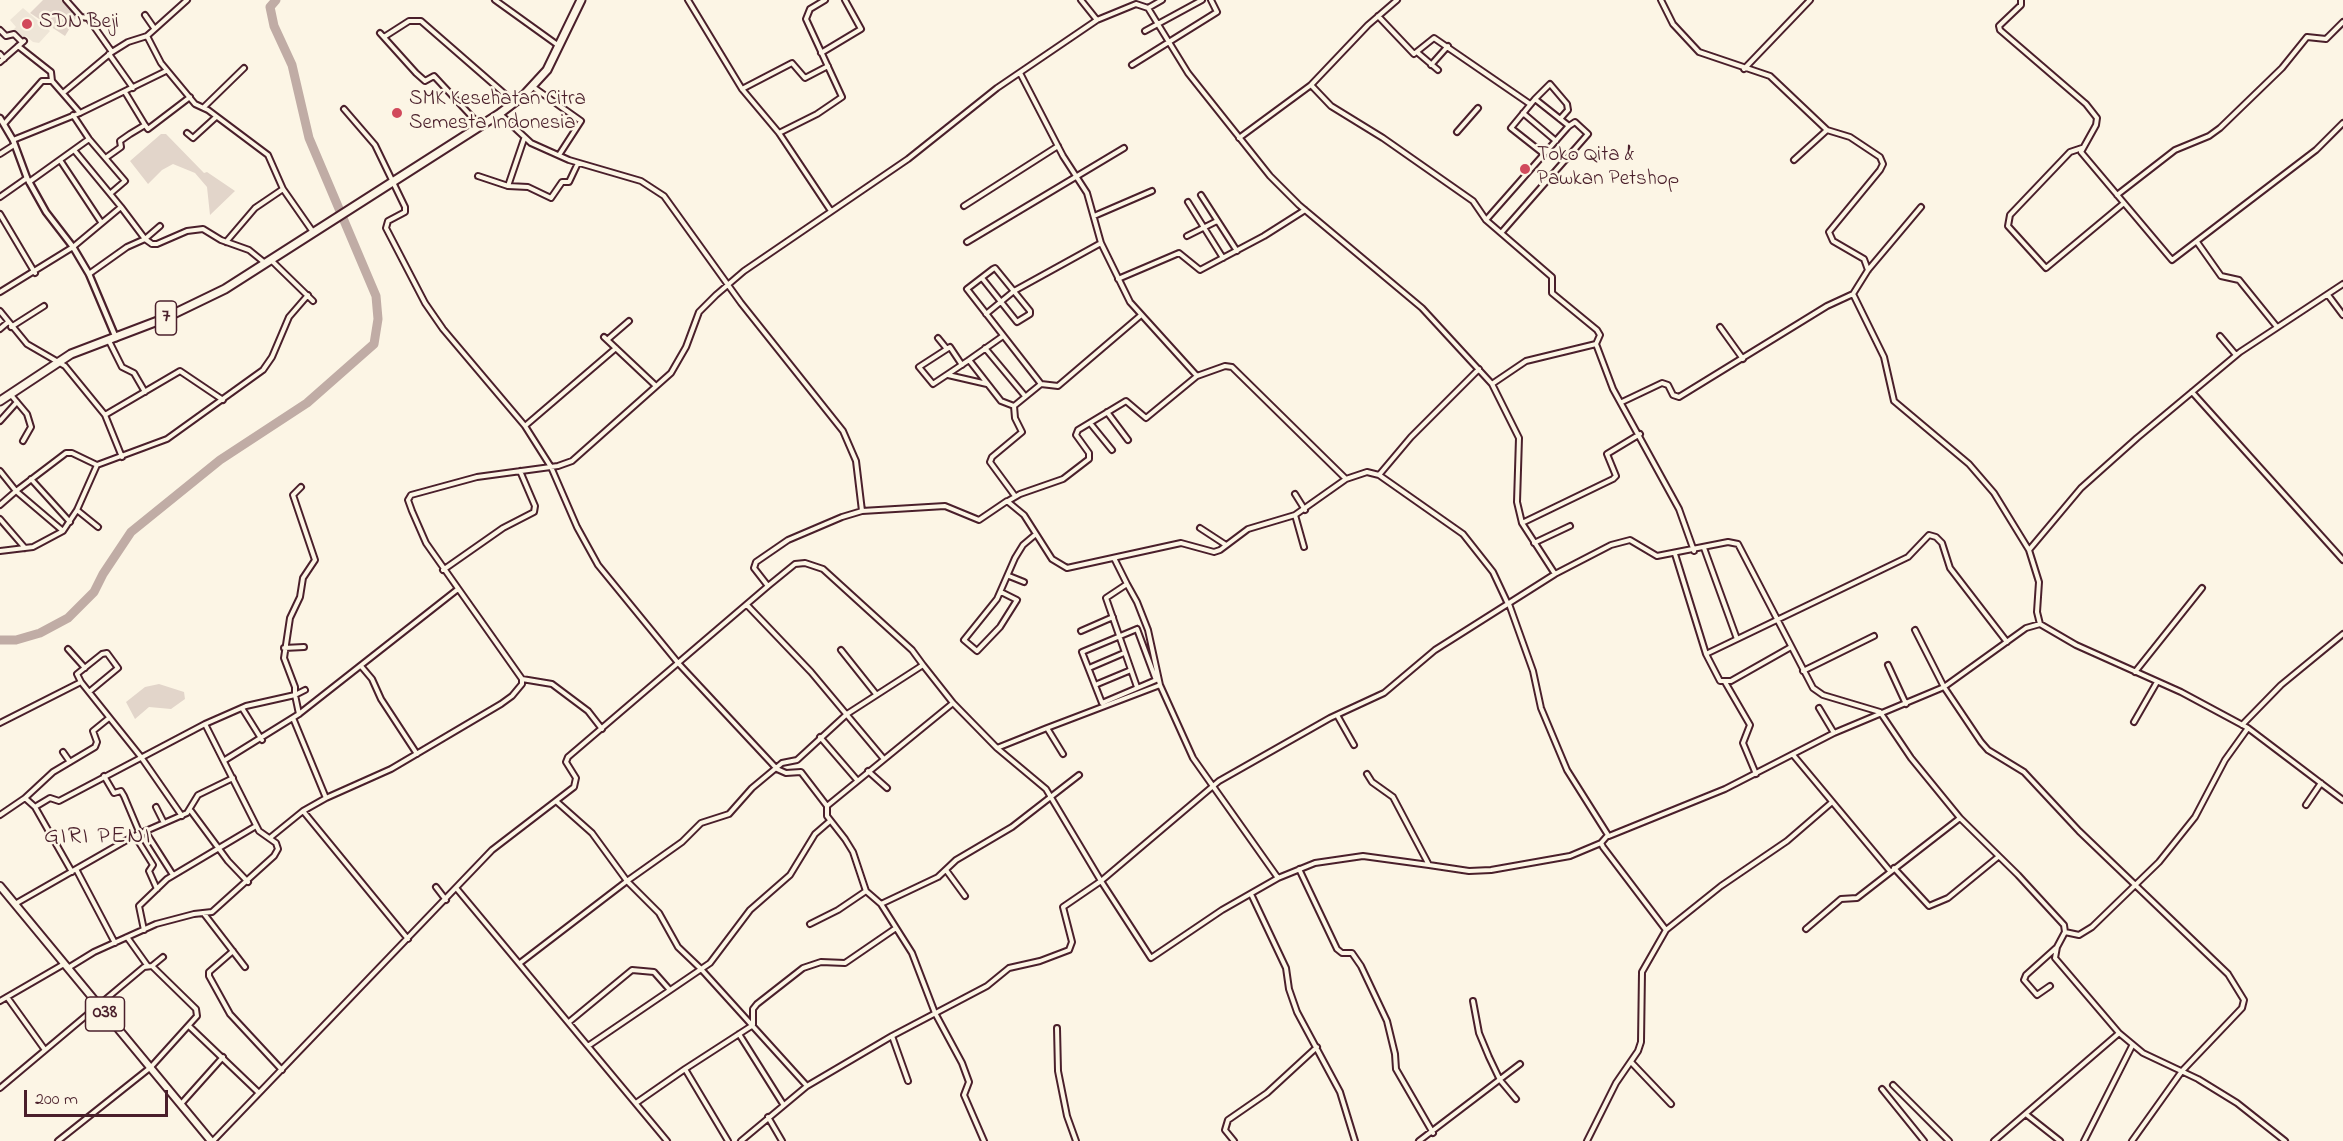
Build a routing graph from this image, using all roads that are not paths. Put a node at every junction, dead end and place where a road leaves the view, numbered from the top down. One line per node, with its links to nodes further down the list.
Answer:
1 (66, 0): 32 (street)
2 (187, 0): 22 (street)
3 (495, 0): 30 (street)
4 (581, 0): 30 (highway, 7)
5 (688, 0): 49 (street)
6 (825, 0): 33 (street)
7 (845, 0): 33 (street)
8 (1081, 0): 19 (street)
9 (1162, 0): 16 (street)
10 (1202, 0): 21 (street)
11 (1211, 0): 29 (street)
12 (1396, 0): 18 (street)
13 (1661, 0): 41 (street)
14 (1810, 0): 41 (street)
15 (2021, 0): 82 (street)
16 (1148, 8): 19 (street); 21 (street)
17 (145, 15): 22 (street)
18 (1378, 16): 34 (street); 46 (street)
19 (1097, 20): 44 (street)
20 (2343, 22): 100 (street)
21 (1158, 26): 24 (street); 29 (street)
22 (154, 28): 26 (street)
23 (0, 30): 28 (street)
24 (1145, 31)
25 (380, 33): 27 (street)
26 (147, 36): 32 (street); 43 (street)
27 (384, 37): 54 (street); 68 (street)
28 (21, 43): 36 (street); 45 (street)
29 (1169, 43): 37 (street); 75 (street)
30 (559, 46): 47 (highway, 7)
31 (1448, 46): 34 (street); 38 (street); 55 (street)
32 (110, 53): 48 (street); 51 (street)
33 (821, 53): 39 (street)
34 (1418, 53): 38 (street)
35 (0, 54): 36 (street)
36 (2, 61)
37 (1132, 65)
38 (1431, 65): 42 (street)
39 (828, 66): 49 (street); 74 (street)
40 (244, 68): 56 (street)
41 (1744, 69): 71 (street)
42 (1438, 70)
43 (166, 72): 48 (street); 52 (street)
44 (1020, 73): 80 (street); 108 (street)
45 (52, 81): 51 (street); 67 (street)
46 (1311, 85): 75 (street); 111 (street)
47 (532, 87): 54 (highway, 7); 86 (street)
48 (133, 88): 50 (street)
49 (742, 89): 74 (street)
50 (125, 92): 59 (street); 69 (street)
51 (63, 93): 59 (street)
52 (190, 98): 56 (street); 69 (street)
53 (1535, 99): 55 (street); 65 (street); 65 (street)
54 (514, 103): 61 (highway, 7)
55 (1530, 104): 60 (street)
56 (204, 107): 63 (street)
57 (1478, 108): 72 (street)
58 (344, 109): 94 (street)
59 (80, 113): 62 (street)
60 (1523, 113): 78 (street); 85 (street)
61 (500, 114): 68 (highway, 7); 77 (street)
62 (73, 115): 76 (street); 79 (street)
63 (216, 117): 73 (street); 96 (street)
64 (0, 118): 67 (street)
65 (1560, 119): 70 (street)
66 (2343, 123): 122 (street)
67 (4, 124): 79 (street)
68 (483, 124): 94 (highway, 7)
69 (145, 125): 87 (street)
70 (1569, 126): 78 (street); 117 (street)
71 (1827, 129): 89 (street); 128 (street)
72 (1457, 132)
73 (187, 133)
74 (778, 133): 108 (street)
75 (1239, 138): 107 (street)
76 (89, 139): 83 (street); 87 (street)
77 (524, 139): 86 (street); 95 (street)
78 (1556, 141): 85 (street)
79 (14, 142): 84 (street); 93 (street)
80 (1058, 146): 91 (street); 104 (street)
81 (1124, 148): 91 (street)
82 (2082, 148): 100 (street); 103 (street)
83 (74, 150): 88 (street); 98 (street)
84 (0, 154)
85 (1544, 154): 111 (street)
86 (558, 155): 90 (street)
87 (107, 157): 98 (street)
88 (60, 160): 93 (street); 113 (street)
89 (1794, 160)
90 (578, 163): 95 (street); 134 (street)
91 (1076, 175): 110 (street); 121 (street)
92 (478, 176): 95 (street)
93 (28, 180): 101 (street); 124 (street)
94 (392, 183): 116 (highway, 7); 185 (street)
95 (508, 186)
96 (283, 189): 116 (street); 120 (street)
97 (1152, 191): 110 (street)
98 (111, 193): 105 (street)
99 (1201, 195): 112 (street)
100 (2117, 195): 103 (street)
101 (0, 197)
102 (1188, 202): 115 (street)
103 (2124, 203): 122 (street)
104 (964, 206)
105 (121, 207): 113 (street); 119 (street)
106 (1920, 207): 128 (street)
107 (1305, 210): 125 (street); 165 (street)
108 (831, 211): 134 (street)
109 (0, 214): 129 (street)
110 (1094, 216): 123 (street)
111 (1486, 220): 117 (street)
112 (1217, 221): 115 (street); 125 (street)
113 (101, 222): 124 (street)
114 (160, 226): 119 (street)
115 (1204, 227): 118 (street); 126 (street)
116 (313, 232): 127 (highway, 7)
117 (1501, 233): 156 (street)
118 (1187, 236)
119 (145, 239): 120 (street); 130 (street)
120 (226, 242): 127 (street)
121 (967, 242)
122 (2197, 242): 150 (street)
123 (1101, 243): 132 (street); 135 (street)
124 (73, 247): 129 (street); 130 (street)
125 (1237, 251): 126 (street)
126 (1223, 258): 132 (street)
127 (268, 262): 138 (street); 155 (highway, 7)
128 (1868, 270): 137 (street)
129 (35, 273): 136 (street)
130 (89, 274): 155 (street)
131 (982, 278): 135 (street); 141 (street); 144 (street)
132 (1118, 279): 146 (street)
133 (2343, 284): 139 (street)
134 (728, 285): 171 (street); 206 (street)
135 (1014, 291): 141 (street); 141 (street)
136 (0, 292)
137 (1853, 294): 161 (street); 221 (street)
138 (308, 295): 140 (street); 176 (street)
139 (2328, 295): 145 (street); 150 (street)
140 (313, 301)
141 (1000, 302): 144 (street)
142 (44, 306): 148 (street)
143 (0, 311): 148 (street)
144 (986, 314): 152 (street)
145 (2343, 315)
146 (1140, 316): 167 (street); 169 (street)
147 (628, 321): 157 (street)
148 (9, 325): 151 (street); 163 (street)
149 (1720, 327): 161 (street)
150 (2277, 327): 160 (street)
151 (0, 329)
152 (1003, 336): 158 (street); 169 (street)
153 (2220, 336): 160 (street)
154 (938, 338): 159 (street)
155 (112, 339): 163 (highway, 7); 172 (street)
156 (1596, 344): 170 (street); 179 (street)
157 (615, 348): 171 (street); 185 (street)
158 (985, 348): 162 (street); 175 (street)
159 (947, 349): 164 (street); 166 (street)
160 (2236, 355): 173 (street)
161 (1743, 359): 179 (street)
162 (969, 360): 164 (street); 168 (street)
163 (58, 362): 174 (highway, 7); 182 (street)
164 (962, 365): 166 (street)
165 (1479, 369): 170 (street); 195 (street)
166 (948, 375): 168 (street)
167 (1197, 375): 181 (street); 197 (street)
168 (988, 384): 180 (street)
169 (1041, 384): 175 (street)
170 (1492, 384): 210 (street)
171 (656, 386): 192 (street)
172 (145, 392): 176 (street); 182 (street)
173 (2192, 392): 221 (street); 226 (street)
174 (11, 394): 177 (highway, 7); 178 (street)
175 (1025, 396): 180 (street)
176 (222, 400): 190 (street)
177 (0, 401)
178 (17, 402): 183 (street); 188 (street)
179 (1622, 402): 186 (street)
180 (1014, 406): 201 (street)
181 (1107, 412): 184 (street); 187 (street)
182 (105, 415): 190 (street)
183 (0, 421)
184 (1090, 423): 189 (street); 201 (street)
185 (525, 426): 192 (street)
186 (1640, 434): 210 (street); 223 (street)
187 (1128, 440)
188 (23, 441)
189 (1112, 450)
190 (122, 457): 191 (street)
191 (97, 465): 196 (street); 204 (street)
192 (551, 467): 194 (street); 255 (street)
193 (0, 471): 199 (street)
194 (520, 471): 227 (street); 227 (street)
195 (1379, 475): 197 (street); 236 (street)
196 (31, 479): 199 (street); 209 (street)
197 (1346, 479): 205 (street)
198 (301, 488): 250 (street)
199 (16, 491): 203 (street); 214 (street)
200 (1295, 494): 205 (street)
201 (1016, 496): 202 (street)
202 (1007, 501): 206 (street); 215 (street)
203 (0, 505)
204 (77, 510): 209 (street); 212 (street)
205 (1305, 510): 207 (street)
206 (862, 511): 232 (street)
207 (1295, 515): 217 (street); 218 (street)
208 (0, 519): 220 (street)
209 (70, 522): 214 (street)
210 (1522, 523): 216 (street)
211 (1570, 525): 216 (street)
212 (98, 527)
213 (1200, 528): 217 (street)
214 (63, 531): 220 (street)
215 (1036, 534): 225 (street); 229 (street)
216 (1534, 543): 228 (street)
217 (1226, 545): 225 (street)
218 (1304, 547)
219 (1704, 548): 223 (street); 239 (street); 246 (street)
220 (26, 549): 222 (street)
221 (2029, 550): 240 (street)
222 (0, 551)
223 (1694, 551): 224 (street)
224 (1675, 554): 228 (street); 254 (street)
225 (1114, 558): 231 (street)
226 (2343, 560)
227 (443, 570): 234 (street)
228 (1555, 574): 236 (street)
229 (1009, 576): 230 (street); 235 (street)
230 (1023, 582)
231 (1126, 584): 238 (street); 269 (street)
232 (768, 586): 237 (street); 256 (street)
233 (2202, 588): 263 (street)
234 (458, 589): 257 (street); 264 (street)
235 (1001, 592): 235 (street)
236 (1509, 603): 283 (street); 336 (street)
237 (747, 605): 255 (street); 282 (street)
238 (1113, 617): 242 (street); 244 (street)
239 (1778, 619): 246 (street); 247 (street); 249 (street)
240 (2040, 624): 247 (street); 263 (street)
241 (1915, 630): 271 (street)
242 (1082, 631)
243 (2343, 634): 289 (street)
244 (1117, 636): 253 (street); 260 (street); 270 (street)
245 (1874, 636): 262 (street)
246 (1737, 639): 254 (street)
247 (2007, 642): 271 (street)
248 (304, 646): 250 (street)
249 (1791, 646): 262 (street); 266 (street)
250 (284, 648): 275 (street)
251 (68, 649): 259 (street)
252 (841, 650): 274 (street)
253 (1124, 653): 260 (street); 261 (street)
254 (1706, 654): 266 (street)
255 (679, 664): 291 (street); 306 (street)
256 (923, 665): 274 (street); 276 (street)
257 (361, 666): 281 (street); 299 (street)
258 (1888, 666): 277 (street)
259 (85, 668): 265 (street); 273 (street)
260 (1089, 668): 268 (street)
261 (1131, 670): 268 (street); 270 (street)
262 (1803, 672): 280 (street)
263 (2135, 672): 267 (street)
264 (522, 679): 291 (street); 299 (street)
265 (81, 682): 273 (street); 287 (street)
266 (1725, 682): 309 (street)
267 (2157, 682): 286 (street); 289 (street)
268 (1095, 685): 270 (street)
269 (1160, 685): 290 (street); 315 (street)
270 (1137, 687)
271 (1944, 687): 277 (street); 352 (street)
272 (305, 690): 275 (street)
273 (89, 692): 284 (street)
274 (876, 694): 282 (street)
275 (295, 695): 278 (street); 281 (street)
276 (953, 703): 297 (street); 303 (street)
277 (1906, 704): 280 (street)
278 (242, 708): 288 (street); 295 (street)
279 (1819, 708): 293 (street)
280 (1880, 712): 293 (street); 331 (street)
281 (299, 714): 285 (street)
282 (847, 714): 294 (street); 303 (street)
283 (1336, 715): 296 (street); 315 (street)
284 (109, 718): 302 (street); 305 (street)
285 (292, 718): 295 (street); 319 (street)
286 (2134, 722)
287 (0, 723)
288 (205, 724): 302 (street); 304 (street)
289 (2242, 725): 292 (street)
290 (1047, 728): 297 (street); 300 (street)
291 (602, 729): 321 (street)
292 (2248, 729): 314 (street); 352 (street)
293 (1834, 733): 301 (street)
294 (820, 737): 306 (street); 313 (street)
295 (262, 740): 304 (street)
296 (1354, 745)
297 (997, 748): 317 (street)
298 (63, 752): 305 (street)
299 (417, 754): 319 (street)
300 (1063, 754)
301 (1794, 756): 309 (street); 322 (street)
302 (141, 757): 311 (street); 330 (street)
303 (883, 758): 307 (street)
304 (225, 760): 312 (street)
305 (70, 762): 318 (street)
306 (777, 769): 323 (street); 348 (street)
307 (868, 771): 313 (street); 316 (street)
308 (1367, 774): 341 (street)
309 (1756, 774): 336 (street)
310 (1079, 775): 317 (street)
311 (104, 776): 325 (street); 335 (street)
312 (233, 778): 327 (street); 334 (street)
313 (856, 780): 323 (street)
314 (2321, 783): 320 (street); 324 (street)
315 (1214, 785): 347 (street); 349 (street)
316 (887, 789)
317 (1052, 797): 344 (street); 349 (street)
318 (25, 798): 325 (street); 329 (street)
319 (326, 798): 328 (street)
320 (2343, 800)
321 (556, 801): 348 (street); 355 (street)
322 (1831, 803): 345 (street); 367 (street)
323 (827, 806): 332 (street)
324 (2306, 806)
325 (35, 807): 343 (street)
326 (156, 807): 333 (street)
327 (191, 811): 330 (street); 339 (street)
328 (303, 811): 337 (street); 370 (street)
329 (0, 815)
330 (182, 816): 333 (street)
331 (1960, 818): 340 (street); 345 (street)
332 (830, 821): 356 (street); 380 (street)
333 (164, 823): 335 (street)
334 (256, 826): 337 (street); 339 (street)
335 (140, 834): 343 (street); 346 (street); 354 (street)
336 (1609, 836): 338 (street)
337 (271, 837): 350 (street)
338 (1601, 843): 341 (street); 367 (street)
339 (218, 848): 346 (street); 350 (street)
340 (1998, 857): 345 (street); 368 (street)
341 (1429, 865): 342 (street)
342 (1299, 869): 347 (street); 420 (street)
343 (74, 870): 360 (street); 371 (street)
344 (946, 870): 358 (street); 361 (street)
345 (1892, 870): 365 (street)
346 (173, 875): 354 (street)
347 (1278, 878): 357 (street)
348 (627, 881): 375 (street); 380 (street)
349 (1101, 881): 357 (street); 387 (street)
350 (248, 882): 362 (street)
351 (0, 886): 360 (main road, 038)
352 (2137, 886): 368 (street); 405 (street)
353 (436, 887): 359 (street)
354 (157, 889): 366 (street)
355 (457, 889): 359 (street); 375 (street)
356 (866, 891): 361 (street); 363 (street)
357 (1251, 894): 397 (street)
358 (965, 896)
359 (446, 900): 370 (street)
360 (14, 904): 377 (main road, 038)
361 (881, 904): 364 (street)
362 (204, 914): 366 (street); 373 (street)
363 (810, 924)
364 (896, 928): 387 (street); 389 (street)
365 (1806, 929)
366 (144, 930): 369 (street)
367 (1666, 930): 400 (street)
368 (2065, 932): 372 (street)
369 (127, 937): 371 (street); 376 (street)
370 (408, 939): 403 (street)
371 (115, 943): 377 (street)
372 (2057, 947): 381 (street); 393 (street)
373 (233, 951): 379 (street); 403 (street)
374 (163, 957): 378 (street)
375 (520, 963): 388 (street)
376 (147, 965): 378 (street); 386 (street)
377 (66, 966): 383 (street); 386 (main road, 038)
378 (152, 966): 390 (street)
379 (245, 967)
380 (701, 969): 382 (street); 389 (street)
381 (2050, 986)
382 (669, 989): 388 (street); 395 (street)
383 (7, 997): 384 (street); 398 (street)
384 (0, 1001)
385 (1473, 1001): 406 (street)
386 (97, 1006): 398 (street); 402 (main road, 038)
387 (935, 1013): 394 (street); 427 (street)
388 (569, 1022): 395 (street)
389 (753, 1025): 392 (street); 409 (street)
390 (190, 1027): 399 (street); 402 (street)
391 (1057, 1028): 428 (street)
392 (740, 1034): 404 (street); 416 (street)
393 (2119, 1034): 396 (street); 418 (street)
394 (892, 1036): 407 (street); 409 (street)
395 (588, 1046): 414 (street)
396 (2132, 1046): 405 (street); 437 (street)
397 (1317, 1047): 429 (street); 430 (street)
398 (45, 1050): 410 (street)
399 (223, 1057): 412 (street); 415 (street)
400 (1630, 1062): 417 (street); 432 (street)
401 (1520, 1064): 406 (street)
402 (151, 1066): 415 (main road, 038); 421 (street)
403 (282, 1070): 412 (street)
404 (685, 1070): 414 (street); 424 (street)
405 (2182, 1071): 438 (street); 439 (street)
406 (1500, 1080): 413 (street); 420 (street)
407 (908, 1081)
408 (1893, 1085): 434 (street)
409 (807, 1086): 416 (street)
410 (0, 1088)
411 (1882, 1089): 433 (street)
412 (259, 1093): 422 (street)
413 (1516, 1099)
414 (636, 1103): 423 (street)
415 (181, 1104): 422 (main road, 038)
416 (783, 1104): 419 (street)
417 (1671, 1104)
418 (2027, 1115): 435 (street); 436 (street)
419 (768, 1117): 425 (street); 426 (street)
420 (1432, 1132): 431 (street)
421 (58, 1141)
422 (212, 1141)
423 (667, 1141)
424 (728, 1141)
425 (741, 1141)
426 (782, 1141)
427 (984, 1141)
428 (1076, 1141)
429 (1234, 1141)
430 (1355, 1141)
431 (1419, 1141)
432 (1587, 1141)
433 (1924, 1141)
434 (1949, 1141)
435 (1994, 1141)
436 (2060, 1141)
437 (2084, 1141)
438 (2132, 1141)
439 (2284, 1141)

